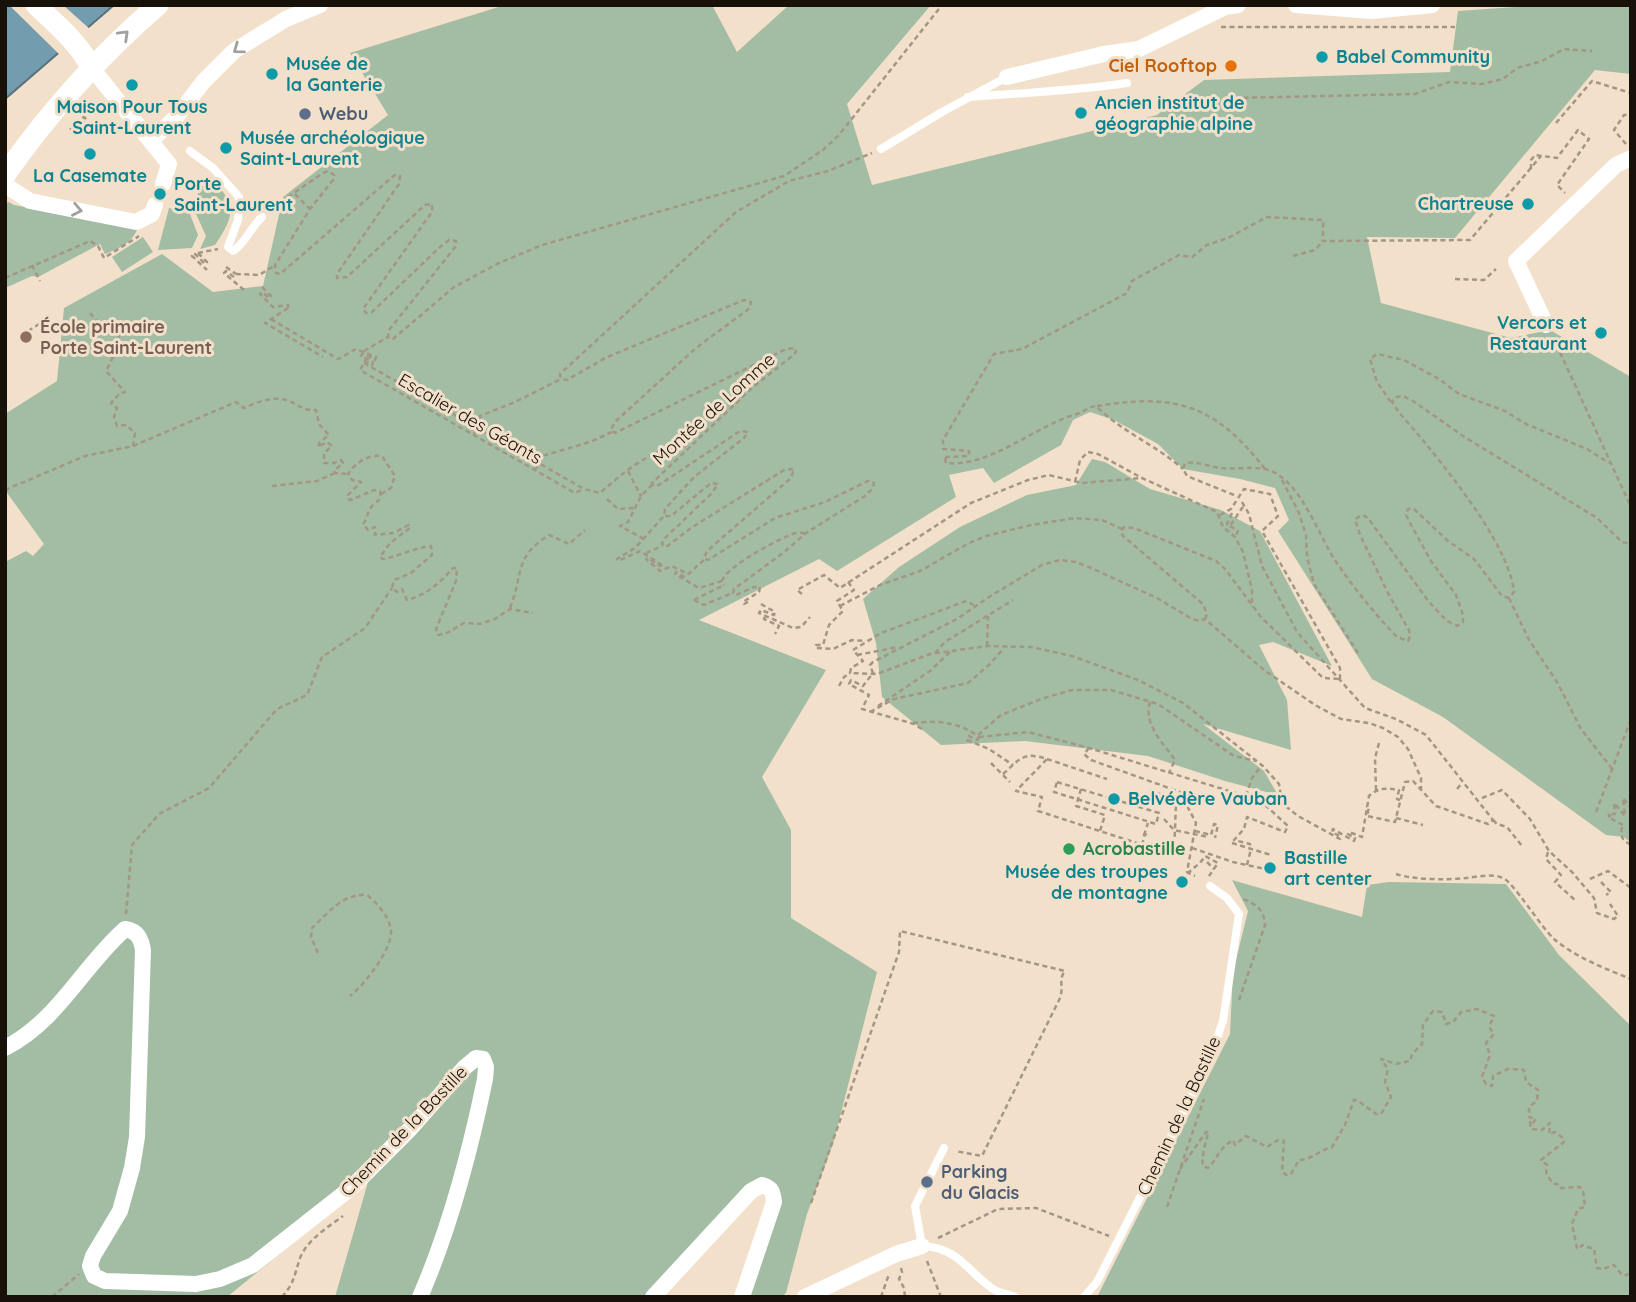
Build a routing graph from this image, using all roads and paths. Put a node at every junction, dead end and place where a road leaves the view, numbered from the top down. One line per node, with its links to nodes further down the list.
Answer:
1 (36, 5): 12 (main road)
2 (158, 5): 12 (main road, one-way to 2)
3 (320, 5): 8 (street)
4 (942, 5): 30 (path)
5 (1238, 5): 10 (street)
6 (1296, 5): 7 (street)
7 (1432, 5)
8 (294, 10): 23 (street, one-way to 23)
9 (1455, 27): 10 (path)
10 (1183, 28): 13 (street)
11 (1592, 51): 17 (path)
12 (88, 61): 23 (street); 29 (main road)
13 (1007, 77): 16 (lane)
14 (1127, 83): 16 (lane)
15 (1631, 93): 19 (path)
16 (968, 97): 24 (lane)
17 (1235, 98)
18 (1631, 114): 22 (path)
19 (1556, 123)
20 (80, 127): 21 (path)
21 (69, 130)
22 (1614, 130)
23 (151, 141): 32 (street)
24 (881, 149): 31 (path)
25 (190, 151): 41 (lane)
26 (1541, 156): 28 (path)
27 (1631, 159): 36 (street)
28 (1531, 169): 36 (path); 40 (path)
29 (5, 175)
30 (784, 176): 31 (path); 66 (path)
31 (789, 181): 82 (path)
32 (163, 184)
33 (5, 185): 38 (street, one-way to 38)
34 (294, 194): 35 (path); 37 (path); 37 (path)
35 (288, 197)
36 (1576, 204): 59 (street)
37 (310, 209): 44 (path)
38 (149, 216): 43 (path)
39 (262, 217): 41 (lane)
40 (1323, 241): 42 (path); 97 (path)
41 (228, 247): 47 (path)
42 (1293, 256)
43 (32, 265): 49 (path); 51 (path)
44 (275, 265): 48 (path); 66 (path)
45 (226, 267): 48 (path)
46 (1496, 268): 50 (path)
47 (207, 270)
48 (236, 274): 53 (path)
49 (5, 278)
50 (1455, 279)
51 (40, 281)
52 (262, 287): 55 (path)
53 (244, 289)
54 (90, 313): 117 (path)
55 (271, 319): 56 (path); 60 (path)
56 (276, 322): 58 (path); 60 (path)
57 (40, 323): 62 (path)
58 (283, 326): 61 (path); 63 (path)
59 (1546, 326): 127 (path)
60 (273, 328): 63 (path)
61 (290, 330): 64 (path); 65 (path)
62 (28, 331)
63 (280, 332): 65 (path)
64 (298, 335): 67 (path); 68 (path)
65 (287, 336): 68 (path)
66 (388, 337): 73 (path)
67 (306, 339): 69 (path); 70 (path)
68 (295, 341): 70 (path)
69 (313, 343): 71 (path); 72 (path)
70 (303, 345): 72 (path)
71 (321, 348): 73 (path); 74 (path)
72 (310, 349): 74 (path)
73 (364, 351): 76 (path)
74 (318, 354): 75 (path)
75 (323, 356)
76 (364, 363): 77 (path); 79 (path)
77 (372, 368): 78 (path); 79 (path)
78 (379, 372): 80 (path); 81 (path)
79 (368, 374): 81 (path, Escalier des Géants)
80 (386, 376): 83 (path); 84 (path)
81 (375, 378): 84 (path, Escalier des Géants)
82 (561, 379): 107 (path); 109 (path)
83 (394, 380): 85 (path); 86 (path)
84 (383, 383): 86 (path, Escalier des Géants)
85 (402, 384): 87 (path); 88 (path)
86 (390, 387): 88 (path, Escalier des Géants)
87 (409, 389): 89 (path); 90 (path)
88 (398, 391): 90 (path, Escalier des Géants)
89 (417, 393): 91 (path); 92 (path)
90 (406, 396): 92 (path, Escalier des Géants)
91 (425, 398): 93 (path); 95 (path)
92 (413, 400): 95 (path, Escalier des Géants)
93 (433, 402): 96 (path); 98 (path)
94 (1392, 402): 127 (path); 169 (path); 179 (path)
95 (421, 404): 98 (path, Escalier des Géants)
96 (440, 406): 99 (path); 100 (path)
97 (1096, 406): 130 (path); 133 (path)
98 (429, 409): 100 (path, Escalier des Géants)
99 (447, 411): 101 (path); 102 (path)
100 (436, 413): 102 (path, Escalier des Géants)
101 (455, 415): 103 (path); 104 (path)
102 (444, 418): 104 (path, Escalier des Géants)
103 (462, 419): 105 (path); 106 (path)
104 (451, 422): 106 (path, Escalier des Géants)
105 (470, 424): 107 (path); 108 (path)
106 (458, 426): 108 (path, Escalier des Géants)
107 (478, 428): 110 (path); 111 (path)
108 (466, 430): 111 (path, Escalier des Géants)
109 (612, 432): 118 (path, Montée de Lomme); 126 (path)
110 (485, 433): 112 (path); 113 (path)
111 (474, 435): 113 (path, Escalier des Géants)
112 (494, 437): 114 (path); 115 (path)
113 (482, 439): 115 (path, Escalier des Géants)
114 (501, 441): 116 (path); 119 (path)
115 (490, 444): 119 (path, Escalier des Géants)
116 (508, 445): 120 (path); 121 (path)
117 (133, 446): 135 (path); 150 (path)
118 (690, 446): 132 (path); 146 (path, Montée de Lomme)
119 (497, 448): 121 (path, Escalier des Géants)
120 (516, 450): 122 (path); 123 (path)
121 (504, 452): 123 (path, Escalier des Géants)
122 (524, 454): 124 (path); 125 (path)
123 (512, 457): 125 (path, Escalier des Géants)
124 (531, 459): 126 (path); 128 (path)
125 (520, 461): 128 (path, Escalier des Géants)
126 (539, 463): 129 (path); 131 (path)
127 (1609, 463): 159 (path)
128 (527, 465): 131 (path, Escalier des Géants)
129 (547, 468): 134 (path); 137 (path)
130 (1265, 469): 133 (path); 139 (path)
131 (535, 470): 137 (path, Escalier des Géants)
132 (627, 470): 149 (path); 154 (path)
133 (1183, 470): 153 (path)
134 (554, 472): 138 (path); 141 (path)
135 (335, 473): 136 (path); 147 (path)
136 (348, 474): 152 (path); 152 (path)
137 (543, 474): 141 (path, Escalier des Géants)
138 (563, 477): 142 (path); 144 (path)
139 (1280, 477): 179 (path); 199 (path)
140 (1142, 478): 143 (path); 143 (path); 161 (path)
141 (551, 479): 144 (path, Escalier des Géants)
142 (570, 481): 145 (path); 148 (path)
143 (1075, 482): 175 (path)
144 (559, 484): 148 (path, Escalier des Géants)
145 (578, 485): 149 (path); 151 (path)
146 (653, 485): 154 (path); 162 (path, Montée de Lomme)
147 (272, 486)
148 (566, 488): 151 (path, Escalier des Géants)
149 (584, 489): 151 (path)
150 (5, 490)
151 (575, 492)
152 (381, 494): 176 (path)
153 (1234, 495)
154 (641, 496): 158 (path)
155 (607, 499): 158 (path)
156 (1242, 502): 157 (path)
157 (1246, 506): 163 (path); 203 (path)
158 (635, 508): 168 (path)
159 (1631, 508)
160 (1233, 513): 163 (path)
161 (1220, 515): 167 (path); 203 (path)
162 (664, 516): 168 (path); 170 (path)
163 (1230, 526): 167 (path)
164 (1122, 529): 183 (path); 185 (path); 191 (path)
165 (585, 530): 186 (path)
166 (806, 533): 172 (path); 174 (path); 177 (path)
167 (1235, 537): 185 (path)
168 (644, 538): 171 (path)
169 (1631, 544)
170 (663, 546): 171 (path); 172 (path)
171 (645, 553): 173 (path)
172 (705, 559): 173 (path)
173 (686, 574): 174 (path)
174 (722, 581): 177 (path)
175 (848, 582): 178 (path); 183 (path)
176 (392, 588): 186 (path); 275 (path)
177 (733, 593): 181 (path)
178 (802, 594)
179 (1509, 598): 218 (path)
180 (1013, 600): 189 (path)
181 (748, 602)
182 (761, 604): 188 (path)
183 (840, 606): 193 (path)
184 (975, 606): 191 (path); 193 (path); 194 (path)
185 (1252, 607): 203 (path)
186 (510, 609): 187 (path)
187 (533, 613)
188 (766, 616): 190 (path); 192 (path)
189 (988, 616): 195 (path); 198 (path)
190 (810, 617)
191 (1205, 619): 225 (path)
192 (775, 634)
193 (867, 642): 200 (path)
194 (903, 646): 200 (path); 202 (path)
195 (987, 646): 196 (path); 197 (path)
196 (1006, 646): 206 (path); 214 (path)
197 (951, 651): 198 (path); 206 (path)
198 (935, 653): 202 (path)
199 (1358, 653)
200 (857, 655): 201 (path)
201 (850, 673): 202 (path); 204 (path)
202 (873, 673): 206 (path)
203 (1340, 679): 223 (path)
204 (839, 686)
205 (1150, 702): 210 (path); 214 (path); 219 (path)
206 (870, 712): 208 (path)
207 (1631, 719): 218 (path)
208 (912, 723): 209 (path); 210 (path)
209 (922, 729)
210 (979, 736): 212 (path); 216 (path)
211 (1379, 743): 227 (path)
212 (1089, 748): 219 (path); 229 (path)
213 (1047, 759): 216 (path); 221 (path); 246 (path)
214 (1258, 762): 217 (path)
215 (991, 763): 220 (path)
216 (1013, 765): 220 (path)
217 (1262, 765): 230 (path); 235 (path)
218 (1613, 770): 239 (path)
219 (1169, 773): 230 (path)
220 (1003, 774): 222 (path)
221 (1107, 779)
222 (1010, 782)
223 (1462, 783): 226 (path); 242 (path)
224 (1081, 789): 233 (path); 233 (path); 243 (path)
225 (1421, 789): 234 (path); 242 (path)
226 (1457, 789)
227 (1376, 790): 234 (path); 237 (path)
228 (1149, 791): 232 (path)
229 (1180, 792): 232 (path); 247 (path)
230 (1245, 797): 236 (path)
231 (1482, 798): 256 (path)
232 (1178, 799): 245 (path)
233 (1078, 800): 243 (path); 246 (path)
234 (1400, 800): 240 (path)
235 (1279, 801): 236 (path); 237 (path)
236 (1264, 804): 255 (path)
237 (1366, 806): 240 (path)
238 (1631, 808): 252 (path)
239 (1596, 812)
240 (1396, 818): 244 (path)
241 (1164, 819): 245 (path)
242 (1493, 820): 253 (path)
243 (1148, 821): 251 (path)
244 (1423, 825)
245 (1175, 830): 248 (path); 251 (path)
246 (1100, 831): 251 (path)
247 (1195, 831): 249 (path); 254 (path)
248 (1208, 837)
249 (1215, 838)
250 (1232, 843): 255 (path)
251 (1142, 845)
252 (1631, 845)
253 (1522, 846)
254 (1192, 848): 260 (path); 263 (path)
255 (1251, 849): 257 (path); 260 (path)
256 (1549, 851): 273 (path); 274 (path)
257 (1271, 855)
258 (1207, 862): 261 (path)
259 (1219, 863): 263 (path)
260 (1247, 865): 262 (path)
261 (1214, 869)
262 (1270, 870)
263 (1187, 872): 265 (path); 267 (path)
264 (1396, 874): 277 (path)
265 (1195, 876)
266 (1590, 879): 269 (path)
267 (1183, 881)
268 (1601, 882): 271 (path)
269 (1631, 887)
270 (1213, 888): 301 (lane, Chemin de la Bastille)
271 (1606, 895)
272 (1239, 897): 279 (path)
273 (1576, 901)
274 (1610, 904)
275 (125, 929): 280 (street); 290 (street)
276 (318, 953): 278 (path)
277 (1631, 979)
278 (350, 996)
279 (1238, 1002)
280 (5, 1048)
281 (1206, 1093): 283 (path)
282 (944, 1149): 284 (path); 288 (lane)
283 (1180, 1169): 285 (path); 291 (path)
284 (811, 1203)
285 (1167, 1207)
286 (343, 1216): 293 (path)
287 (1096, 1229): 288 (path)
288 (922, 1246): 289 (street); 299 (path); 300 (lane)
289 (896, 1254): 297 (street); 298 (path)
290 (90, 1266): 292 (path); 294 (street, Chemin de la Bastille)
291 (1631, 1271)
292 (52, 1297)
293 (282, 1297)
294 (419, 1297)
295 (653, 1297): 296 (street)
296 (742, 1297)
297 (805, 1297)
298 (905, 1297)
299 (941, 1297)
300 (1015, 1297)
301 (1084, 1297)

